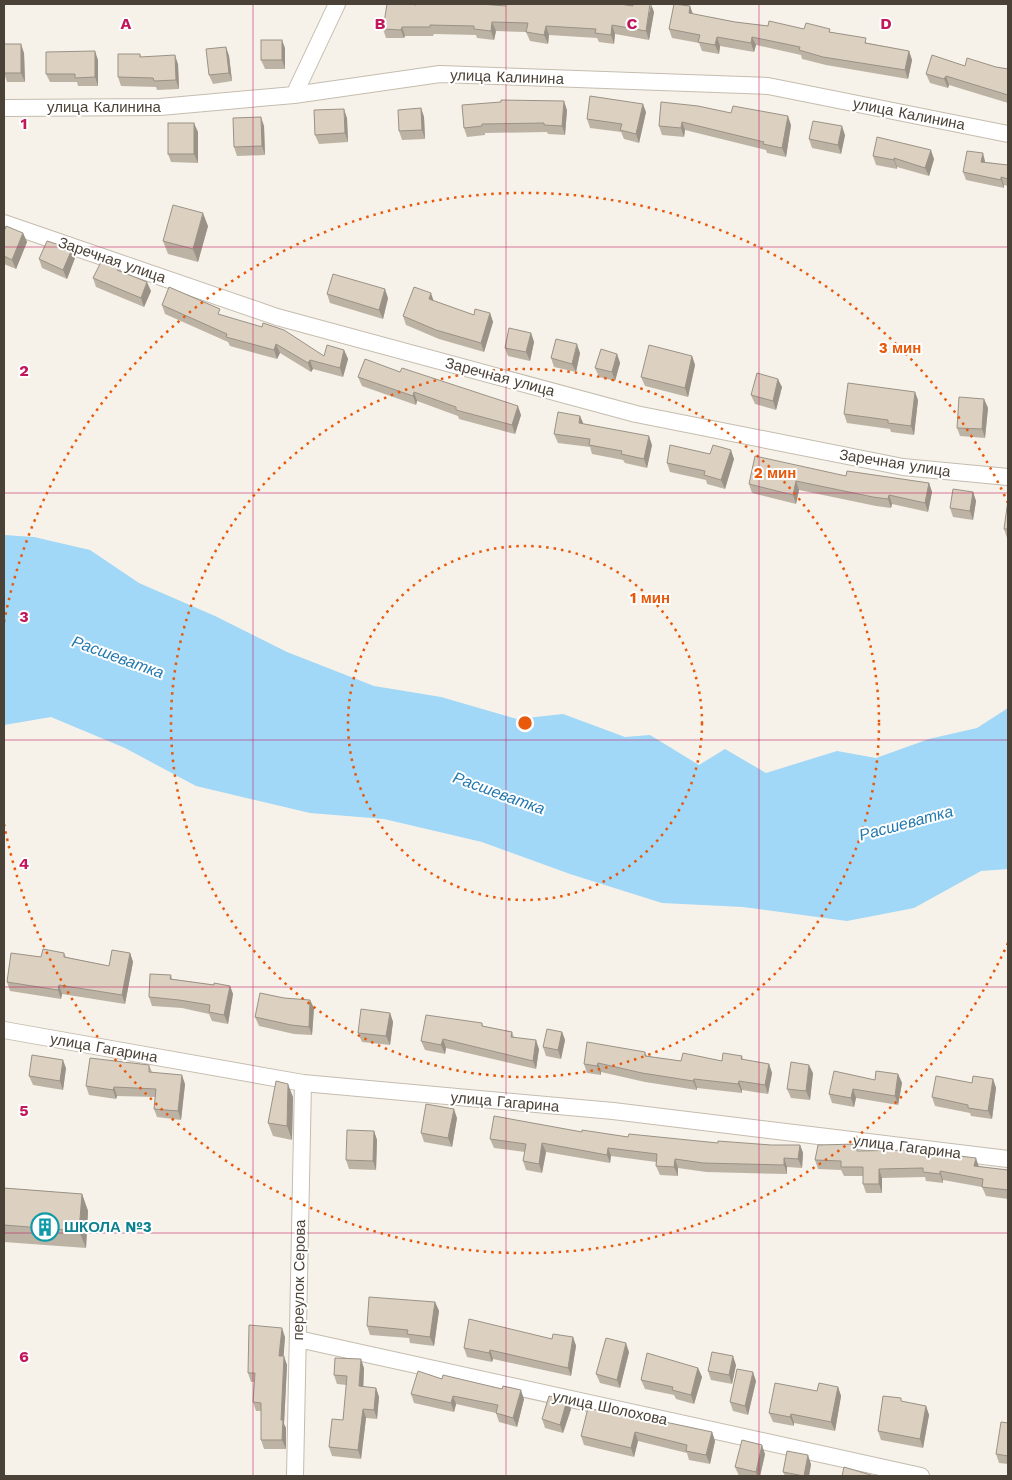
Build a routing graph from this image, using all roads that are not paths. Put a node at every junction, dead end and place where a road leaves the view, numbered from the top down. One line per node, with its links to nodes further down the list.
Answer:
1 (337, 4): 2 (street)
2 (294, 94): 3 (street, улица Калинина); 4 (street, улица Калинина)
3 (4, 108)
4 (1008, 134)
5 (4, 223): 6 (street, Заречная улица)
6 (1008, 477)
7 (4, 1030): 8 (street, улица Гагарина)
8 (303, 1083): 9 (street, улица Гагарина); 10 (street, переулок Серова)
9 (1008, 1159)
10 (298, 1340): 11 (street, переулок Серова); 12 (street, улица Шолохова)
11 (295, 1476)
12 (921, 1476)

